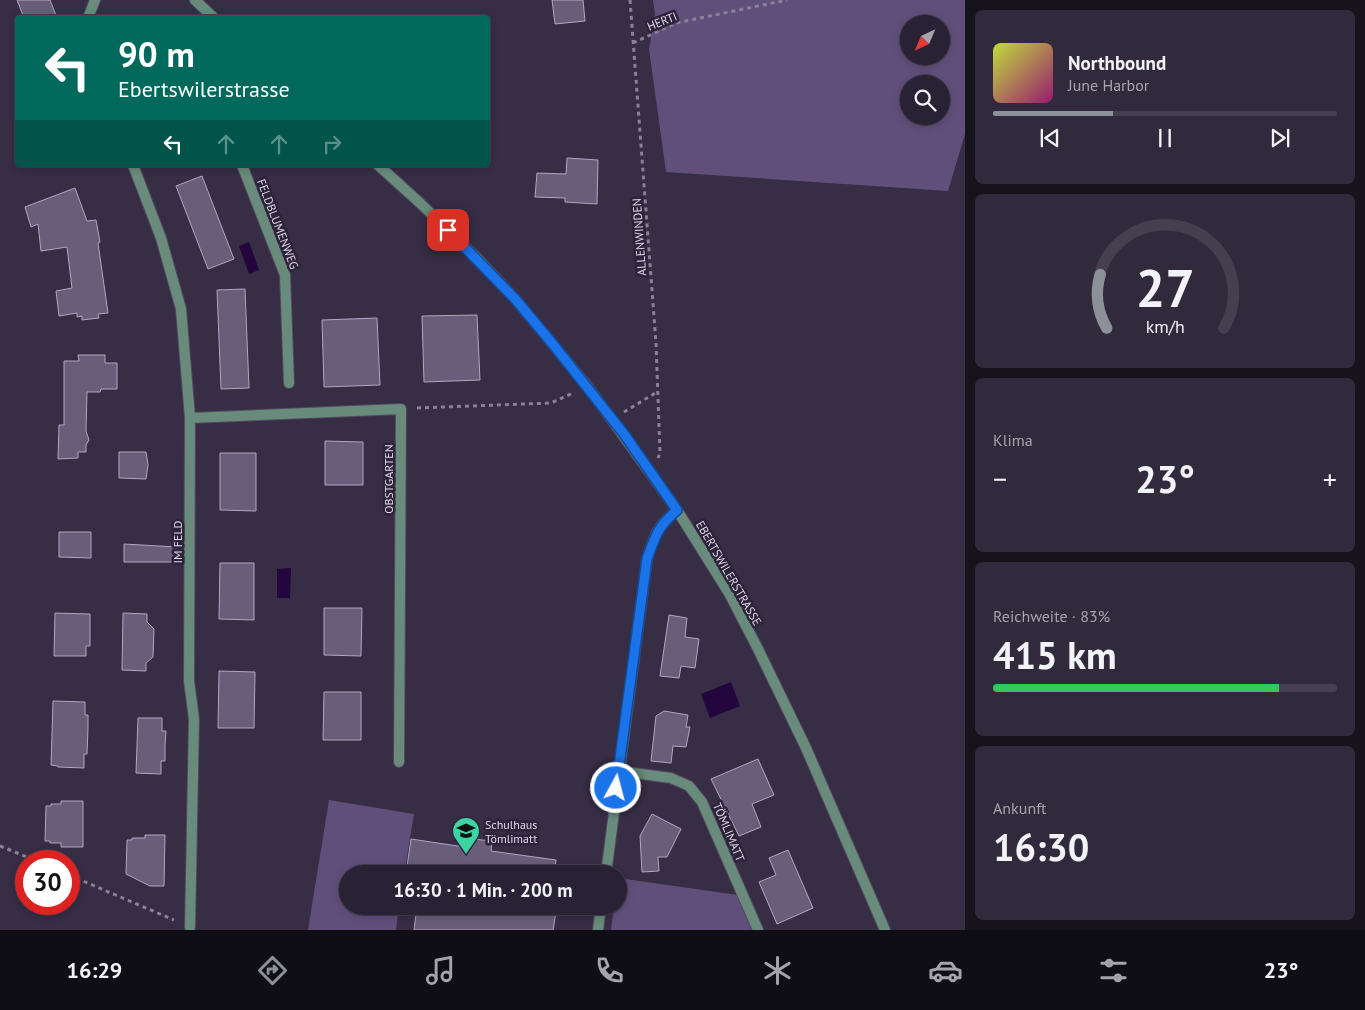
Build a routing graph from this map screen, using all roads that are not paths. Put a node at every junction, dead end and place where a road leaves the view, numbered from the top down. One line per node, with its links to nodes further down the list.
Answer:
1 (95, 0): 3 (street)
2 (195, 0): 4 (street)
3 (89, 15)
4 (211, 15)
5 (134, 167): 9 (street, IM FELD)
6 (243, 167): 8 (street, FELDBLUMENWEG)
7 (380, 167): 10 (street, EBERTSWILERSTRASSE)
8 (289, 383)
9 (190, 418): 11 (street, OBSTGARTEN); 15 (street, IM FELD)
10 (677, 510): 12 (street); 18 (street, EBERTSWILERSTRASSE)
11 (399, 762)
12 (619, 771): 13 (street); 17 (street, TÖMLIMATT)
13 (607, 865)
14 (600, 915): 16 (street)
15 (190, 927)
16 (598, 930)
17 (758, 930)
18 (885, 930)

